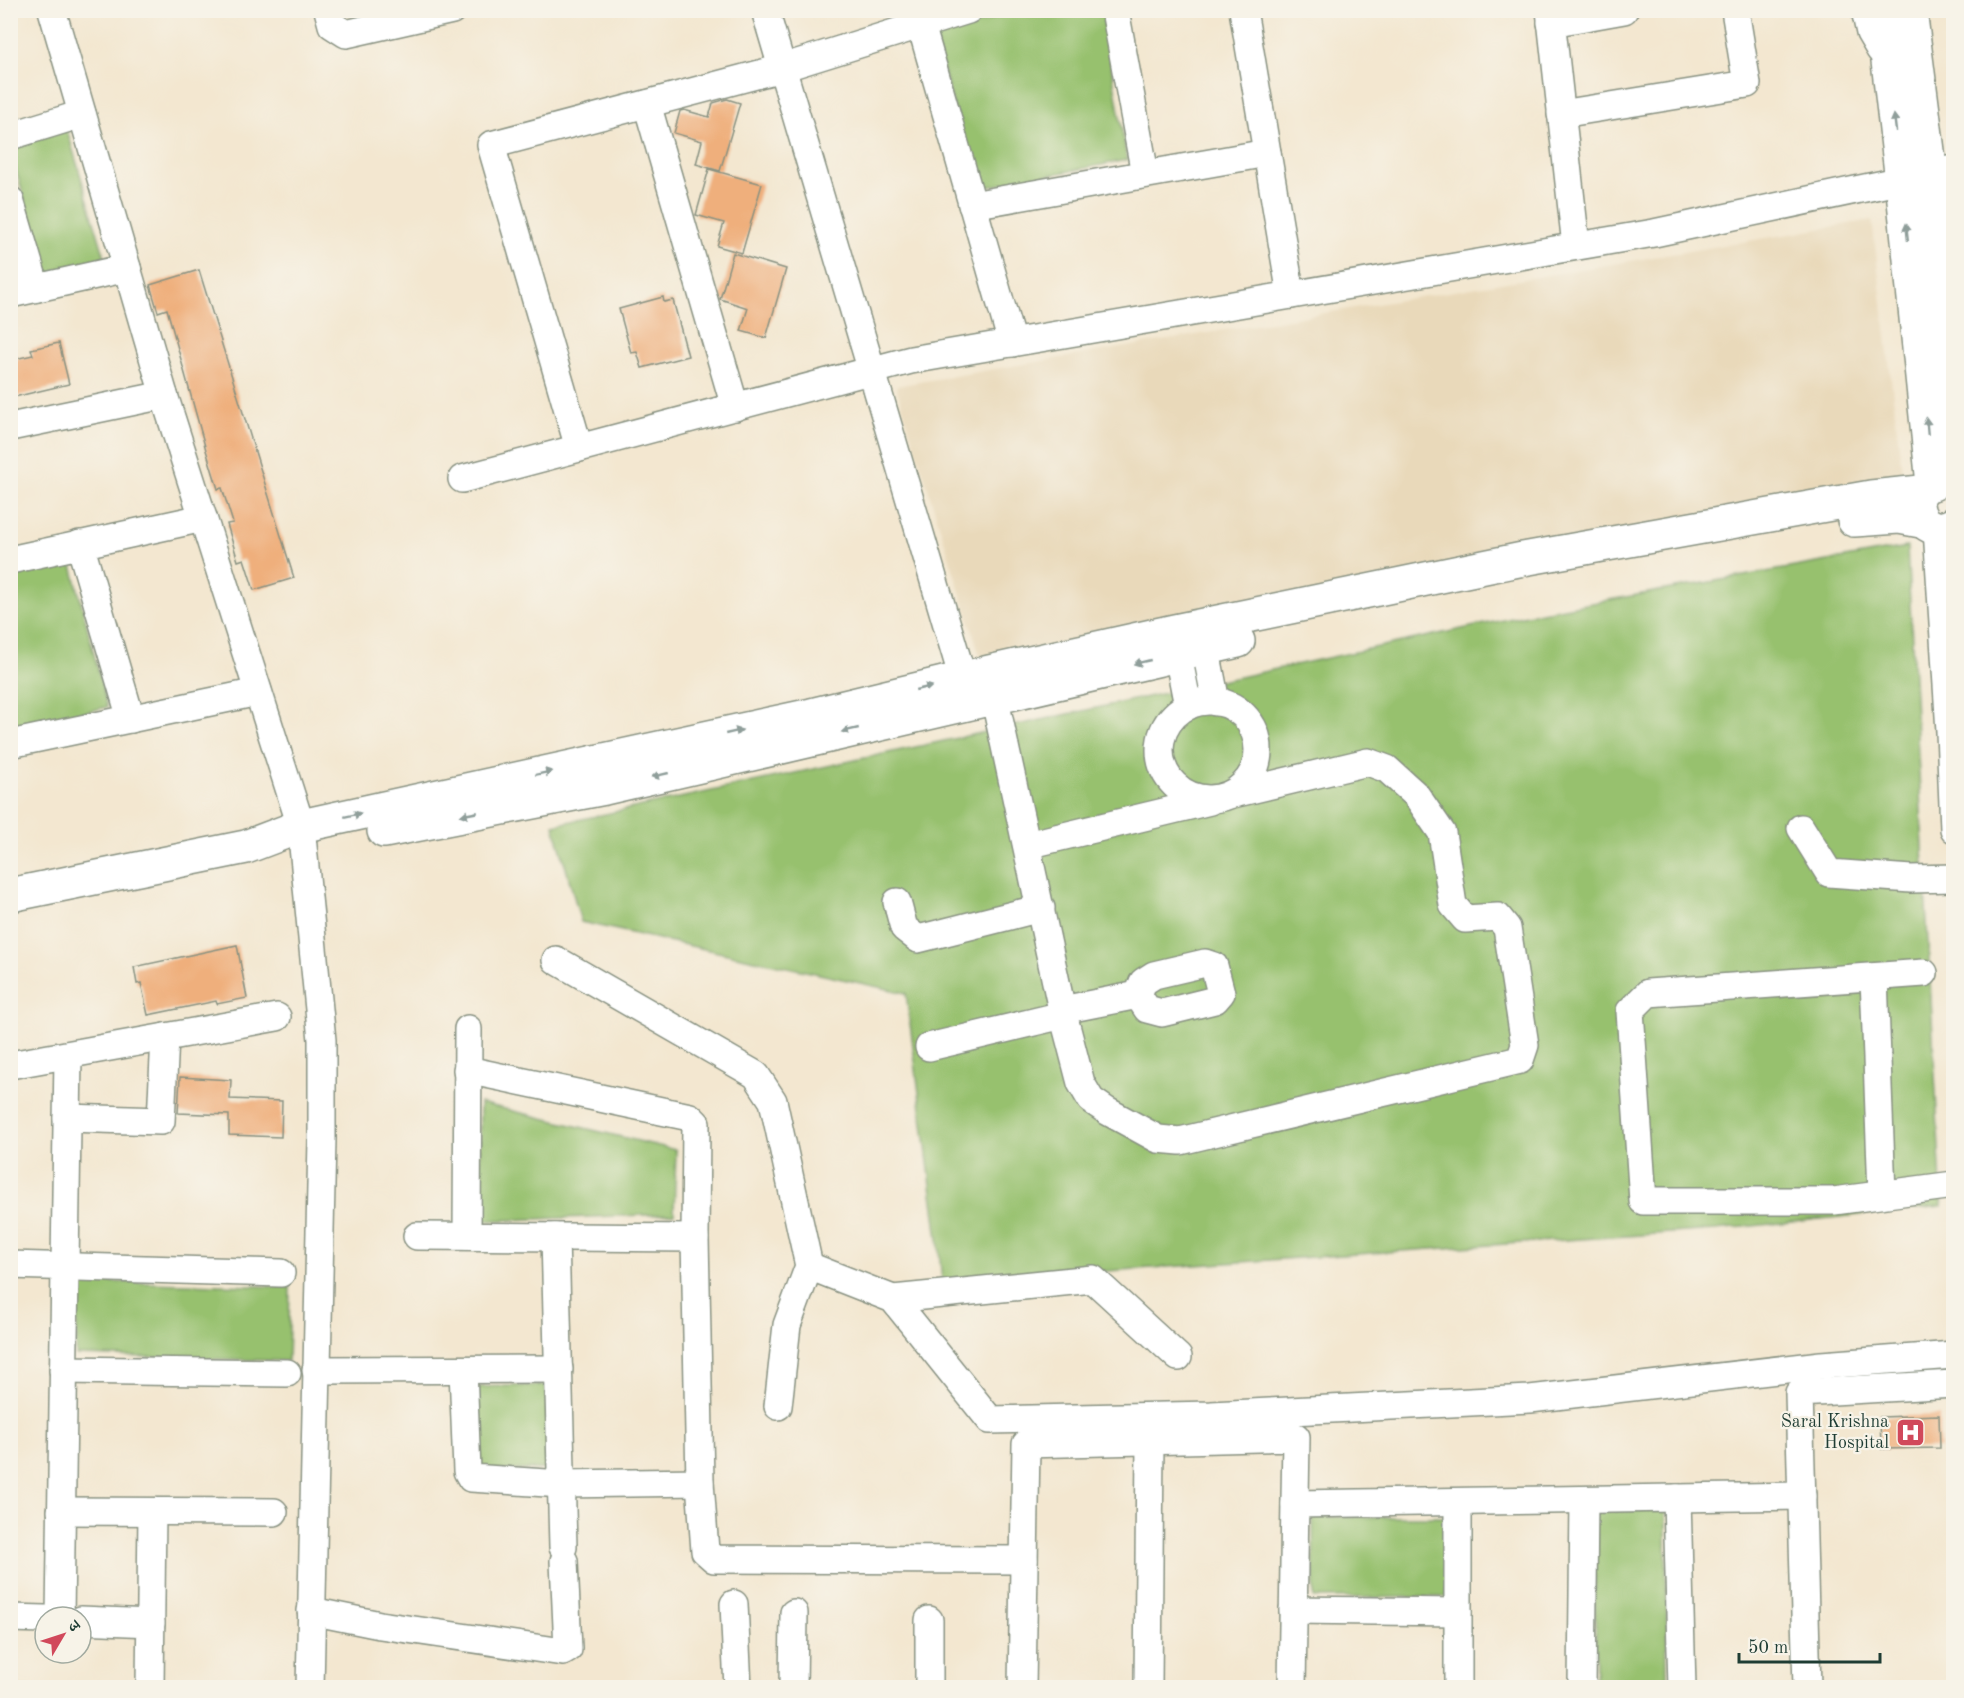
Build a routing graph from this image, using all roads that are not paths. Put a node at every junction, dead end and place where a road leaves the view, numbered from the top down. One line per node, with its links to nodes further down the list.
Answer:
1 (52, 10): 19 (street)
2 (328, 10): 3 (street)
3 (453, 10)
4 (765, 10): 17 (street)
5 (969, 10): 15 (street)
6 (1115, 10): 23 (street)
7 (1243, 10): 22 (street)
8 (1624, 10): 14 (street)
9 (1735, 10): 20 (street)
10 (1865, 10): 16 (street)
11 (1882, 10): 16 (main road)
12 (1910, 10): 16 (main road)
13 (1924, 10): 16 (street)
14 (1550, 17): 20 (street)
15 (921, 25): 17 (street); 26 (street)
16 (1902, 59): 24 (main road)
17 (782, 68): 18 (street); 33 (street)
18 (646, 104): 35 (street); 37 (street)
19 (82, 114): 21 (street); 28 (street)
20 (1561, 114): 27 (street)
21 (10, 136)
22 (1267, 153): 23 (street); 31 (street)
23 (1145, 174): 26 (street)
24 (1935, 180): 27 (street); 38 (main road); 40 (main road, one-way to 24)
25 (10, 200): 29 (street)
26 (972, 205): 32 (street)
27 (1576, 246): 31 (street)
28 (127, 268): 29 (street); 34 (street)
29 (36, 288): 30 (street)
30 (10, 294)
31 (1291, 295): 32 (street)
32 (1012, 343): 33 (street)
33 (871, 371): 35 (street); 45 (street)
34 (164, 395): 36 (street); 41 (street)
35 (735, 407): 37 (street)
36 (10, 427)
37 (579, 448): 39 (street)
38 (1953, 458)
39 (462, 479)
40 (1936, 506): 44 (main road); 50 (street)
41 (203, 518): 42 (street); 46 (street)
42 (80, 544): 43 (street); 49 (street)
43 (10, 560)
44 (1189, 639): 45 (main road); 47 (street); 48 (street)
45 (978, 687): 55 (main road); 56 (street)
46 (258, 692): 49 (street); 55 (street)
47 (1216, 702): 48 (street); 52 (street)
48 (1188, 706): 52 (street)
49 (130, 719): 51 (street)
50 (1952, 732): 54 (street)
51 (10, 744)
52 (1224, 797): 56 (street); 66 (street)
53 (1801, 828): 57 (street)
54 (1953, 829)
55 (302, 836): 58 (main road); 61 (main road); 90 (street)
56 (1027, 845): 60 (street)
57 (1953, 878)
58 (10, 895)
59 (897, 902): 60 (street)
60 (1041, 908): 66 (street)
61 (10, 914)
62 (555, 960): 83 (street)
63 (1924, 973): 64 (street)
64 (1874, 977): 76 (street); 76 (street)
65 (1138, 995): 66 (street)
66 (1063, 1013): 70 (street)
67 (277, 1017): 69 (street)
68 (468, 1029): 73 (street)
69 (165, 1037): 71 (street); 74 (street)
70 (929, 1047)
71 (68, 1055): 72 (street); 74 (street)
72 (10, 1065)
73 (467, 1070): 78 (street); 80 (street)
74 (67, 1118): 82 (street)
75 (1953, 1185): 76 (street)
76 (1882, 1194)
77 (417, 1236): 78 (street)
78 (467, 1236): 79 (street)
79 (555, 1237): 80 (street); 88 (street)
80 (695, 1238): 96 (street)
81 (10, 1265): 82 (street)
82 (65, 1265): 84 (street); 89 (street)
83 (809, 1266): 85 (street); 94 (street)
84 (281, 1274)
85 (893, 1299): 86 (street); 87 (street)
86 (1953, 1355)
87 (1178, 1357)
88 (559, 1369): 91 (street); 97 (street)
89 (63, 1370): 92 (street); 103 (street)
90 (316, 1370): 91 (street); 110 (street)
91 (463, 1370): 97 (street)
92 (287, 1373)
93 (1953, 1384): 98 (street)
94 (778, 1406)
95 (1150, 1441): 102 (street); 106 (street); 124 (street)
96 (700, 1482): 97 (street); 106 (street)
97 (562, 1484): 110 (street)
98 (1802, 1496): 99 (street); 129 (street)
99 (1677, 1498): 100 (street); 128 (street)
100 (1584, 1500): 101 (street); 127 (street)
101 (1458, 1502): 102 (street); 111 (street)
102 (1295, 1504): 109 (street)
103 (61, 1511): 104 (street); 108 (street)
104 (152, 1512): 105 (street); 117 (street)
105 (274, 1512)
106 (1024, 1560): 123 (street)
107 (734, 1604): 120 (street)
108 (60, 1605)
109 (1293, 1610): 111 (street); 125 (street)
110 (311, 1611): 119 (street)
111 (1458, 1612): 126 (street)
112 (794, 1613): 121 (street)
113 (10, 1618): 114 (street)
114 (33, 1619)
115 (929, 1620): 122 (street)
116 (93, 1621): 117 (street)
117 (151, 1623): 118 (street)
118 (150, 1688)
119 (310, 1688)
120 (738, 1688)
121 (794, 1688)
122 (929, 1688)
123 (1022, 1688)
124 (1148, 1688)
125 (1292, 1688)
126 (1458, 1688)
127 (1582, 1688)
128 (1682, 1688)
129 (1807, 1688)

